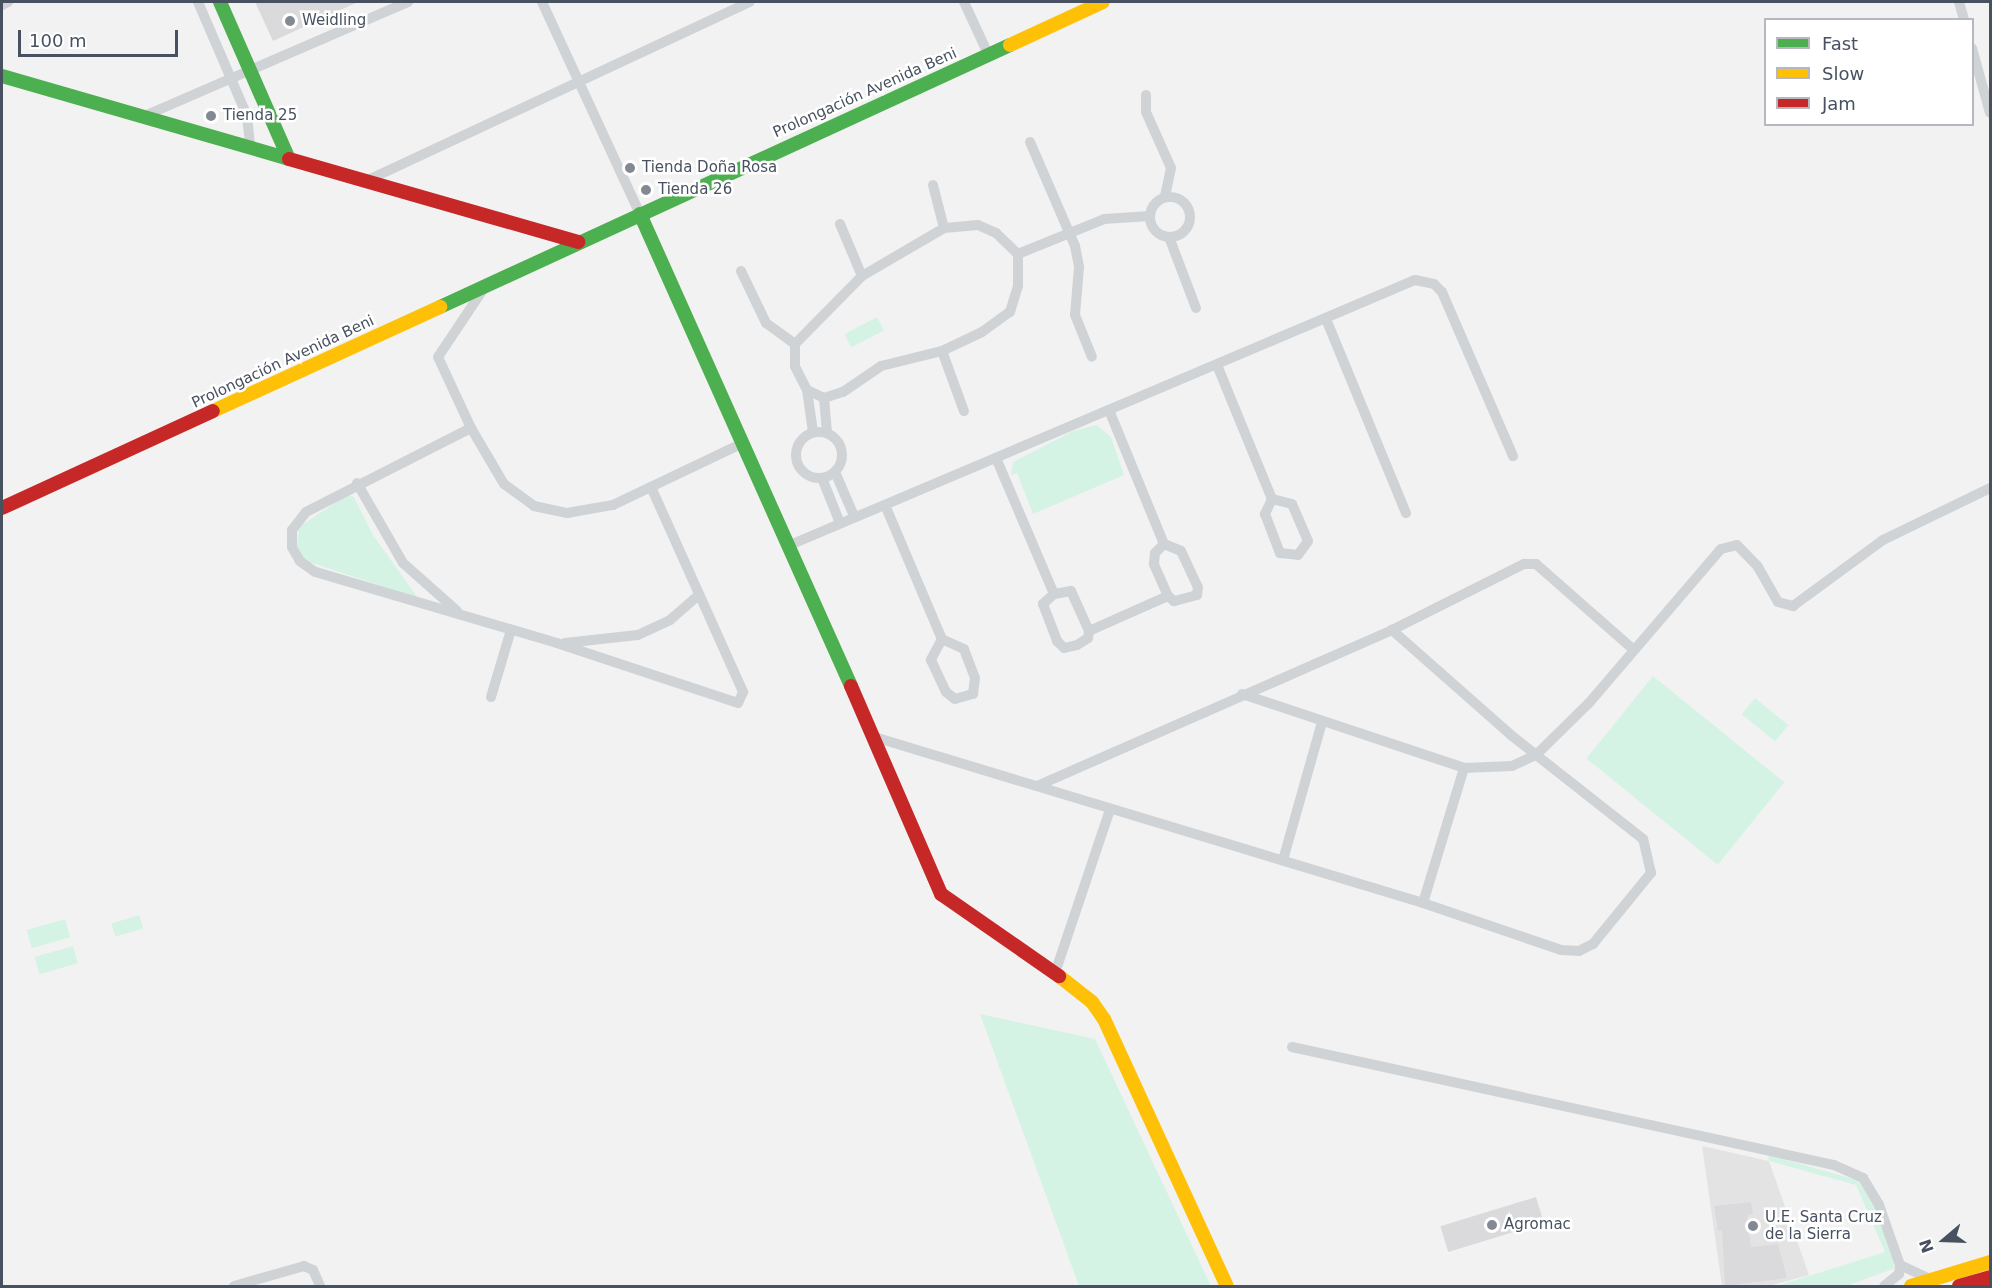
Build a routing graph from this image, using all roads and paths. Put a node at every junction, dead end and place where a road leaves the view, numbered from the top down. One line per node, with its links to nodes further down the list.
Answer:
1 (8, 2): 10 (street)
2 (198, 2): 16 (street)
3 (220, 2): 14 (main road)
4 (408, 2): 14 (street)
5 (542, 2): 17 (street)
6 (749, 2): 17 (street)
7 (964, 2): 13 (street)
8 (1103, 2): 13 (main road, Prolongación Avenida Beni)
9 (1959, 2): 11 (street)
10 (2, 5)
11 (1964, 18)
12 (1974, 55): 19 (street)
13 (989, 56): 27 (main road, Prolongación Avenida Beni)
14 (251, 69): 16 (street); 23 (main road)
15 (2, 76): 20 (main road)
16 (232, 78): 20 (street); 22 (street)
17 (577, 79): 24 (street); 27 (street)
18 (1146, 95): 26 (street)
19 (1990, 113)
20 (142, 117): 22 (main road)
21 (1030, 142): 31 (street)
22 (250, 147): 23 (main road)
23 (288, 157): 24 (main road)
24 (368, 180): 33 (main road)
25 (933, 185): 30 (street)
26 (1165, 197): 28 (street); 32 (street)
27 (640, 214): 33 (main road, Prolongación Avenida Beni); 51 (main road)
28 (1150, 216): 31 (street); 32 (street)
29 (840, 224): 36 (street)
30 (944, 228): 34 (street); 36 (street)
31 (1069, 231): 34 (street); 42 (street)
32 (1169, 237): 38 (street)
33 (578, 242): 37 (main road, Prolongación Avenida Beni)
34 (1018, 254): 41 (street)
35 (741, 272): 40 (street)
36 (862, 276): 40 (street)
37 (486, 285): 48 (street); 61 (main road, Prolongación Avenida Beni)
38 (1196, 308)
39 (1326, 319): 43 (street); 52 (street); 62 (street)
40 (795, 344): 44 (street)
41 (942, 351): 45 (street); 47 (street)
42 (1092, 357)
43 (1217, 365): 46 (street); 59 (street)
44 (807, 390): 45 (street); 49 (street)
45 (824, 398): 50 (street)
46 (1109, 410): 53 (street); 66 (street)
47 (964, 411)
48 (471, 428): 56 (street); 57 (street)
49 (813, 432): 50 (street); 55 (street)
50 (827, 433): 54 (street)
51 (743, 443): 57 (street); 65 (main road)
52 (1513, 456)
53 (996, 458): 60 (street); 67 (street)
54 (836, 472): 55 (street); 63 (street)
55 (822, 478): 64 (street)
56 (357, 483): 70 (street); 70 (street)
57 (651, 487): 68 (street)
58 (1990, 488): 76 (street)
59 (1272, 499): 59 (street)
60 (885, 505): 63 (street); 74 (street)
61 (2, 508)
62 (1406, 513)
63 (854, 516): 64 (street)
64 (840, 523): 65 (street)
65 (790, 544): 80 (main road)
66 (1164, 544): 69 (street); 69 (street)
67 (1054, 594): 73 (street); 73 (street)
68 (699, 595): 75 (street); 75 (street)
69 (1168, 596): 73 (street)
70 (467, 618): 71 (street)
71 (511, 630): 75 (street); 78 (street)
72 (1392, 630): 76 (street); 77 (street); 81 (street)
73 (1089, 631)
74 (942, 639): 74 (street)
75 (557, 643)
76 (1634, 650): 81 (street)
77 (1242, 694): 79 (street); 83 (street)
78 (491, 697)
79 (1322, 722): 82 (street); 85 (street)
80 (871, 736): 83 (street); 87 (main road)
81 (1536, 755): 82 (street); 86 (street)
82 (1464, 768): 86 (street)
83 (1037, 786): 84 (street)
84 (1110, 810): 85 (street); 87 (street)
85 (1283, 860): 86 (street)
86 (1423, 903)
87 (1056, 973): 95 (main road)
88 (1292, 1047): 90 (street)
89 (1990, 1262): 92 (main road)
90 (1900, 1265): 92 (street); 96 (street)
91 (1990, 1277): 98 (main road)
92 (1938, 1278): 97 (main road)
93 (234, 1287): 94 (street)
94 (320, 1287)
95 (1227, 1287)
96 (1884, 1287)
97 (1911, 1287)
98 (1959, 1287)

